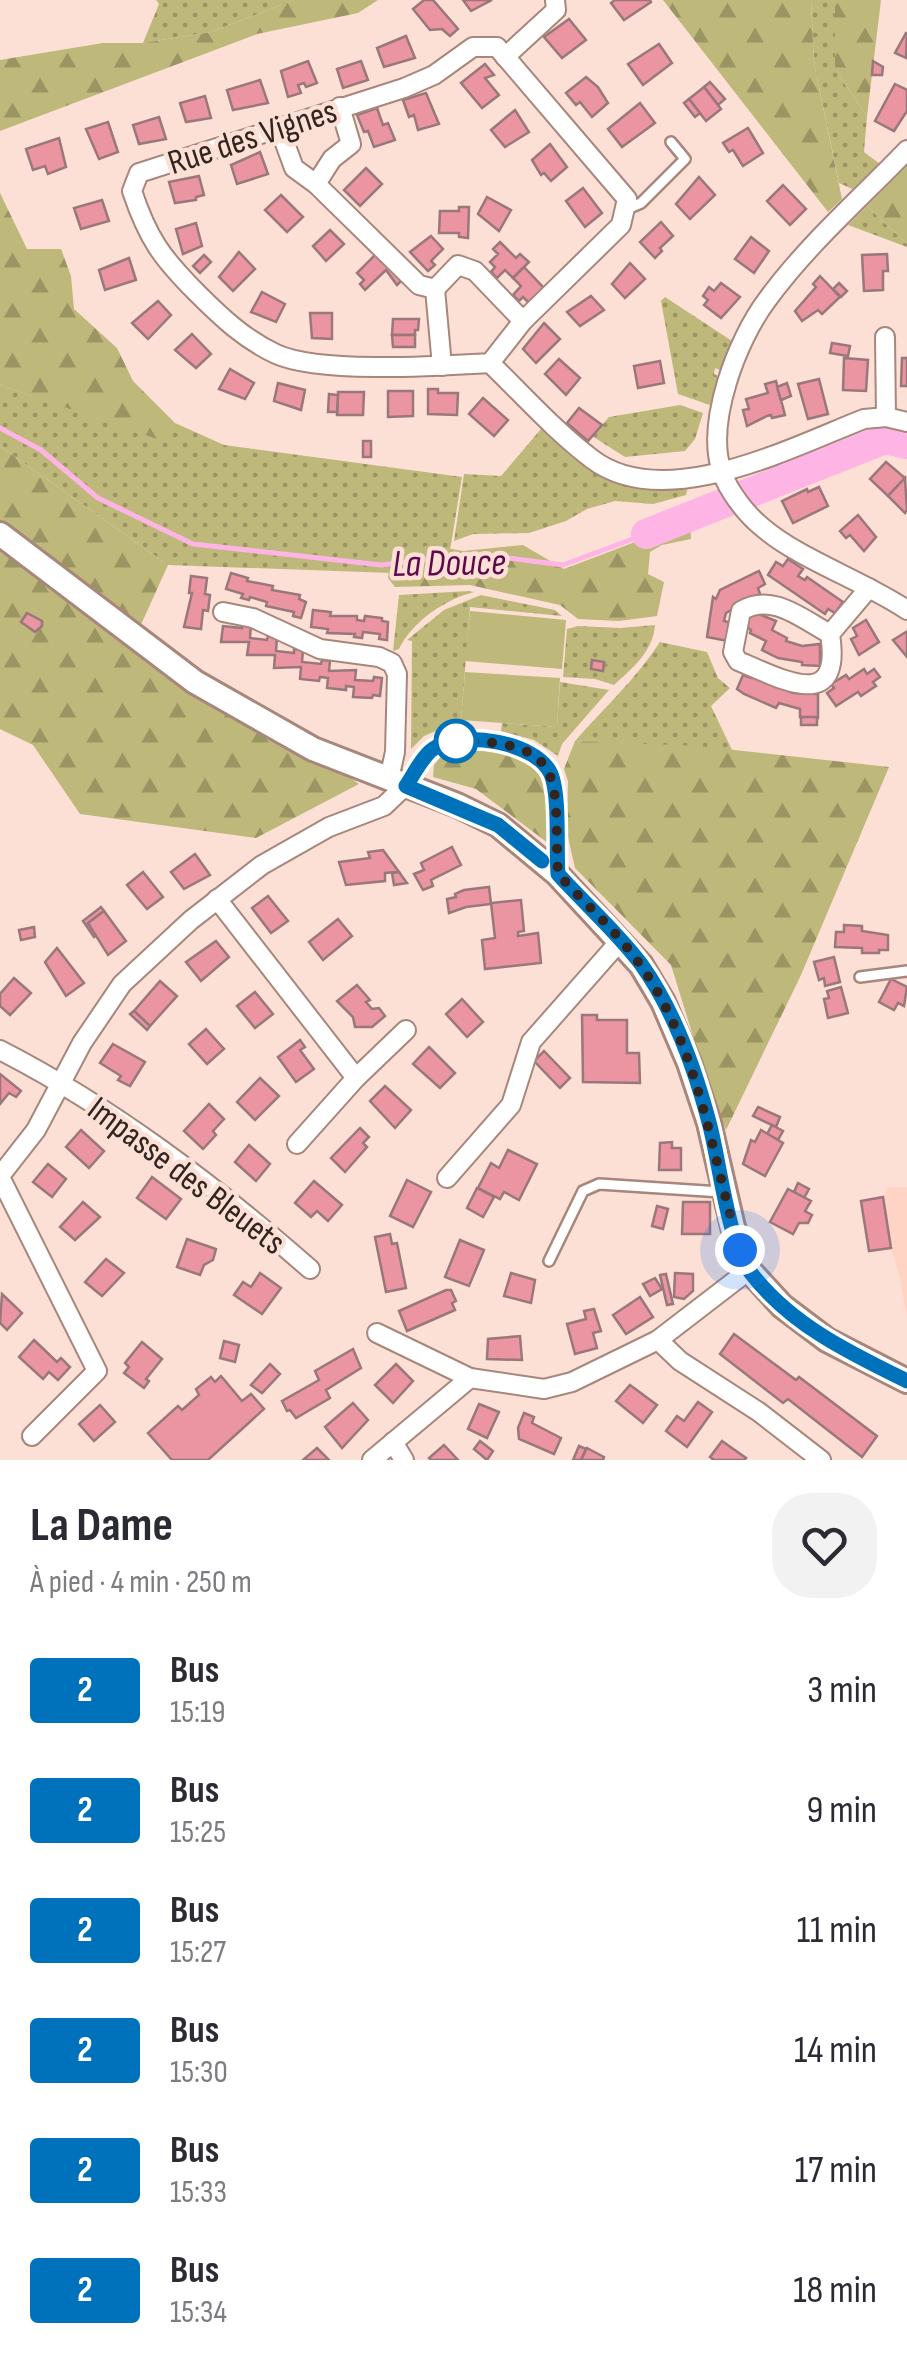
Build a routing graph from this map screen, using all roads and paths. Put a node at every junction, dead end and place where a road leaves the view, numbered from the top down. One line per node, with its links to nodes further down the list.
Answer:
1 (555, 0): 2 (street)
2 (505, 57): 3 (street, Rue des Vignes); 8 (street)
3 (340, 107): 4 (street, Rue des Vignes); 7 (street)
4 (279, 127): 7 (street); 13 (street, Rue des Vignes)
5 (671, 142): 8 (lane)
6 (907, 150): 16 (street)
7 (316, 184): 9 (street)
8 (625, 210): 10 (street)
9 (435, 289): 10 (street); 13 (street)
10 (523, 321): 12 (street)
11 (885, 337): 14 (street)
12 (490, 363): 13 (street, Rue des Vignes); 16 (street)
13 (442, 366)
14 (886, 417): 15 (street); 16 (street)
15 (907, 422)
16 (722, 472): 18 (street)
17 (0, 534): 22 (street)
18 (869, 588): 19 (street); 21 (street)
19 (907, 610)
20 (223, 612): 22 (street)
21 (830, 634): 21 (street)
22 (398, 782): 23 (street); 23 (lane); 24 (street)
23 (558, 874): 25 (street)
24 (217, 899): 30 (street); 31 (street)
25 (620, 941): 34 (street); 35 (street)
26 (907, 971): 27 (lane)
27 (860, 976)
28 (406, 1030): 30 (street)
29 (0, 1050): 31 (street, Impasse des Bleuets)
30 (356, 1078): 32 (street)
31 (62, 1082): 33 (street); 37 (street, Impasse des Bleuets)
32 (298, 1144)
33 (0, 1177): 43 (street)
34 (447, 1178)
35 (724, 1193): 36 (lane); 38 (street)
36 (549, 1260)
37 (310, 1269)
38 (749, 1270): 40 (street); 42 (street)
39 (377, 1332): 41 (street)
40 (658, 1340): 41 (street); 47 (street)
41 (470, 1378): 44 (street)
42 (907, 1381)
43 (32, 1436)
44 (392, 1442): 45 (street); 46 (street)
45 (372, 1460)
46 (404, 1460)
47 (820, 1460)

